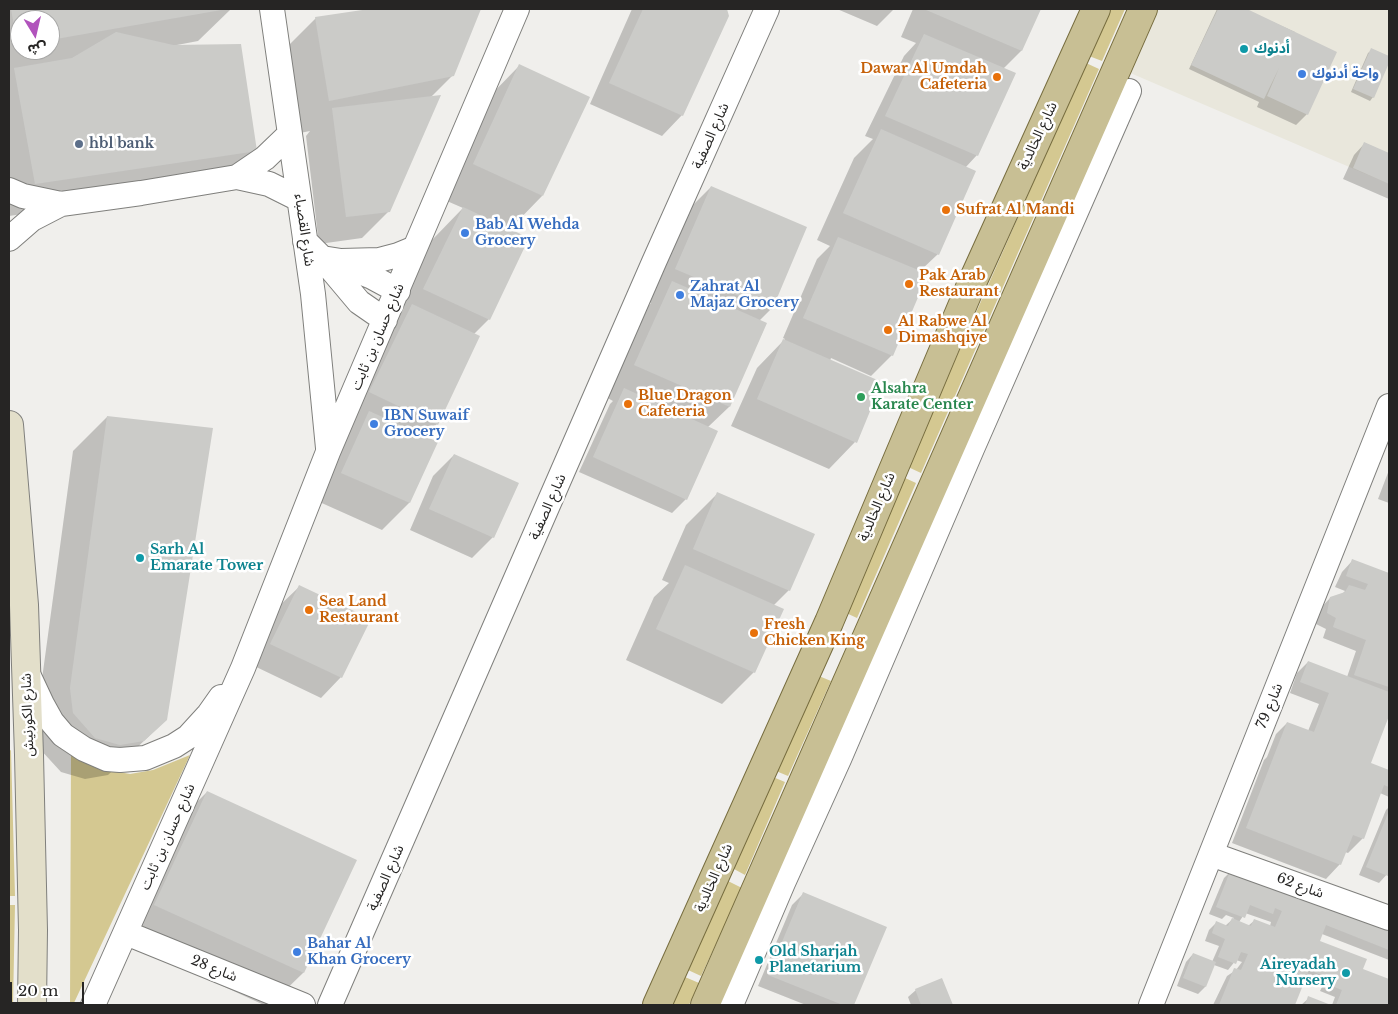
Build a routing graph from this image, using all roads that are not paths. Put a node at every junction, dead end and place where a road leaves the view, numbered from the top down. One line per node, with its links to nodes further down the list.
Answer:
1 (272, 9): 7 (street, شارع القصباء)
2 (517, 9): 14 (street, شارع حسان بن ثابت)
3 (767, 9): 30 (street, شارع الصفية)
4 (1096, 9): 31 (main road, شارع الخالدية)
5 (1143, 9): 24 (main road)
6 (1129, 90): 24 (street)
7 (290, 134): 8 (street); 10 (street, شارع القصباء)
8 (237, 177): 10 (street); 11 (street)
9 (9, 190): 11 (street)
10 (299, 199): 13 (street, شارع القصباء)
11 (61, 204): 12 (street)
12 (9, 238)
13 (305, 241): 15 (street); 20 (street, شارع القصباء)
14 (415, 248): 15 (street); 16 (street, شارع حسان بن ثابت)
15 (322, 258): 16 (street); 17 (street)
16 (398, 291): 17 (street, شارع حسان بن ثابت)
17 (385, 320): 20 (street, شارع حسان بن ثابت)
18 (1389, 406): 23 (street, شارع 79)
19 (9, 425): 22 (main road, شارع الكورنيش)
20 (328, 452): 21 (street, شارع حسان بن ثابت)
21 (243, 668): 22 (street, شارع حسان بن ثابت); 26 (street, شارع حسان بن ثابت)
22 (26, 669): 27 (main road, شارع الكورنيش)
23 (1211, 854): 25 (street, شارع 62); 34 (street, شارع 79)
24 (770, 885): 32 (main road); 33 (street)
25 (1389, 918)
26 (126, 932): 28 (street, شارع حسان بن ثابت); 29 (street, شارع 28)
27 (32, 1005)
28 (93, 1005)
29 (303, 1005)
30 (330, 1005)
31 (657, 1005)
32 (706, 1005)
33 (731, 1005)
34 (1151, 1005)

